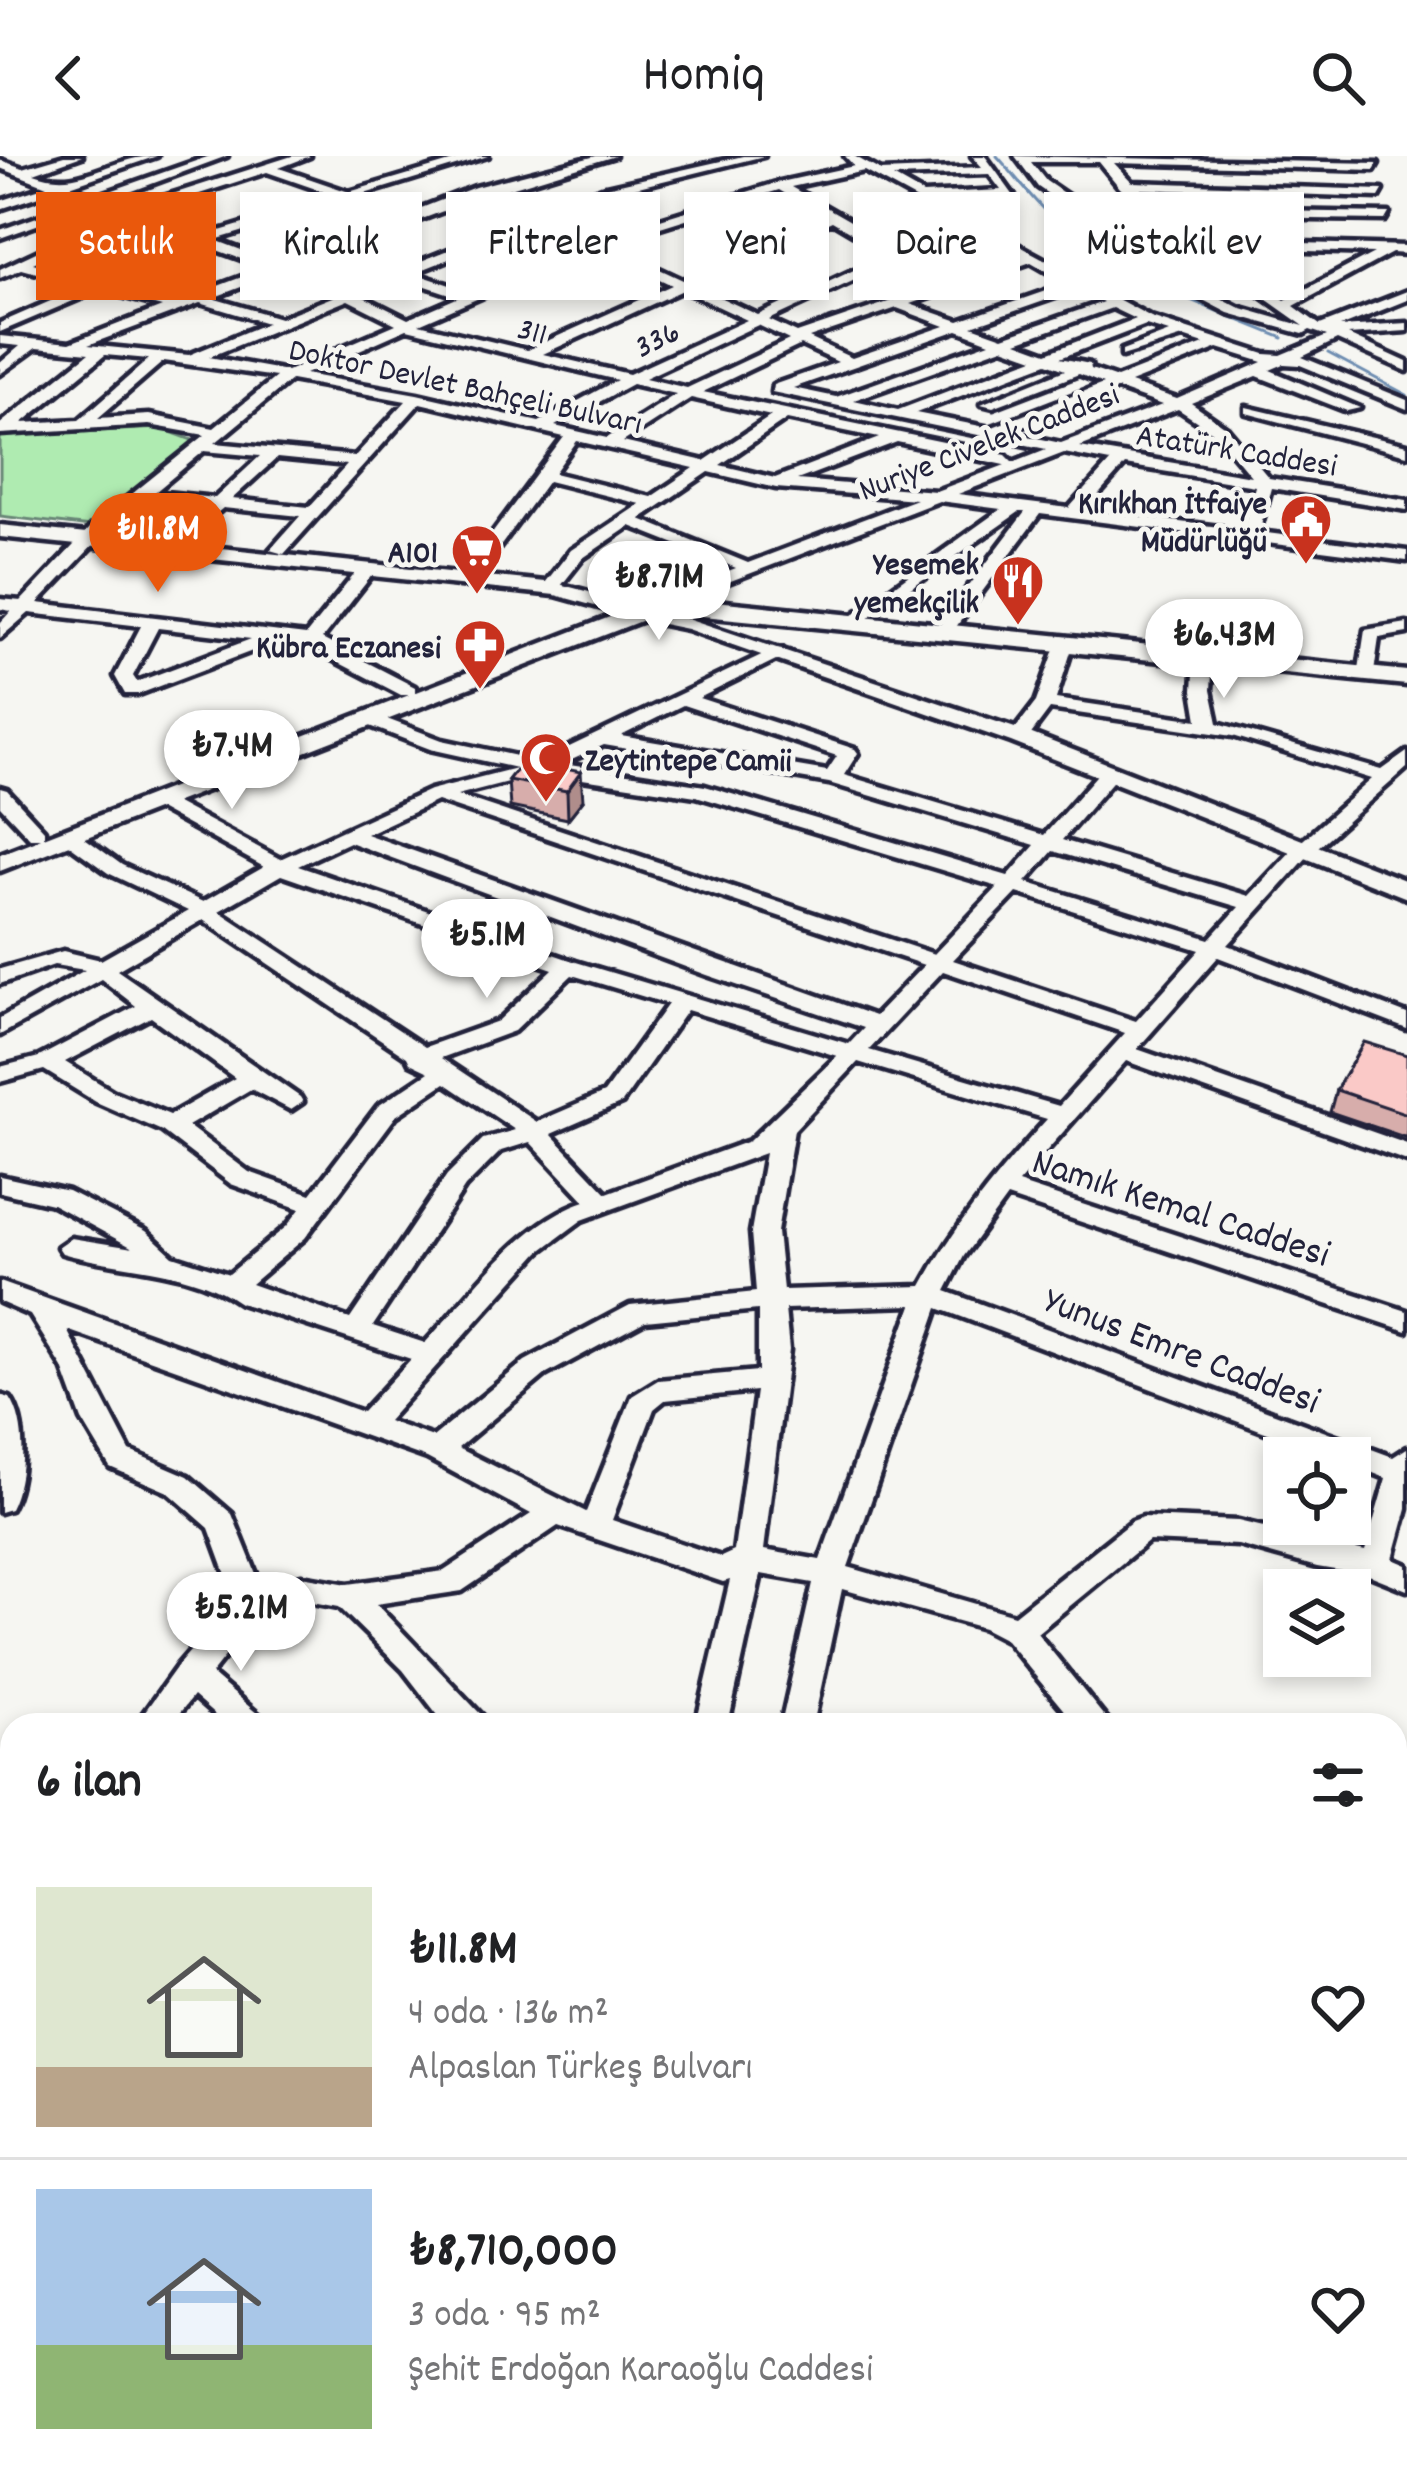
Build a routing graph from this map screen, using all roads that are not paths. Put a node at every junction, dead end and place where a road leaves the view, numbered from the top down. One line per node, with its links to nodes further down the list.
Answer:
1 (76, 156): 21 (street)
2 (151, 156): 26 (street)
3 (221, 156): 31 (street)
4 (237, 156): 17 (street)
5 (304, 156): 17 (street)
6 (482, 156): 20 (street)
7 (609, 156): 13 (street)
8 (758, 156): 25 (street)
9 (846, 156): 18 (street)
10 (978, 156): 19 (street)
11 (1022, 157): 12 (street); 40 (street)
12 (1097, 157): 14 (street); 28 (street); 41 (street)
13 (582, 158): 25 (street); 35 (street)
14 (1373, 161): 44 (street)
15 (0, 164): 21 (street, 311)
16 (419, 164): 20 (street)
17 (264, 167): 32 (street); 33 (street)
18 (865, 167): 22 (street); 29 (street)
19 (992, 170): 22 (street); 39 (street)
20 (437, 171): 23 (street); 34 (street)
21 (24, 172): 24 (street); 26 (street, 311)
22 (881, 174): 38 (street)
23 (452, 178)
24 (0, 179)
25 (647, 180): 36 (street); 43 (street)
26 (62, 185): 30 (street, 311); 45 (street)
27 (467, 185): 35 (street)
28 (1124, 185): 42 (street); 44 (street)
29 (780, 186): 37 (street); 46 (street)
30 (83, 192)
31 (113, 192)
32 (190, 192)
33 (336, 192)
34 (362, 192)
35 (483, 192)
36 (613, 192)
37 (761, 192)
38 (912, 192)
39 (1009, 192)
40 (1054, 192)
41 (1123, 192)
42 (1132, 192)
43 (684, 193)
44 (1379, 193): 48 (street)
45 (0, 206)
46 (836, 215): 51 (street); 67 (street)
47 (1304, 215): 48 (street)
48 (1386, 217): 49 (street); 54 (street)
49 (1407, 217)
50 (36, 220): 52 (street)
51 (853, 226)
52 (0, 234)
53 (1304, 246): 54 (street)
54 (1389, 250): 55 (street); 85 (street)
55 (1407, 250)
56 (1020, 252): 58 (street)
57 (36, 256): 61 (street)
58 (1031, 258): 60 (street); 63 (street)
59 (0, 259): 61 (street)
60 (1020, 262)
61 (20, 264): 62 (street); 64 (street)
62 (36, 268)
63 (1044, 268)
64 (0, 274)
65 (660, 275): 67 (street)
66 (853, 275): 87 (street, 336)
67 (679, 283): 87 (street); 105 (street)
68 (1044, 294): 91 (street)
69 (1407, 298): 95 (street)
70 (63, 300): 92 (street)
71 (154, 300): 86 (street)
72 (194, 300): 86 (street)
73 (207, 300): 89 (street)
74 (332, 300): 89 (street)
75 (358, 300): 90 (street, 311)
76 (466, 300): 90 (street)
77 (902, 300): 83 (street)
78 (1098, 300): 84 (street)
79 (1100, 300): 88 (street)
80 (1213, 300): 95 (street)
81 (1267, 300): 95 (street)
82 (1278, 300): 85 (street)
83 (896, 302): 91 (street); 96 (street)
84 (1108, 305): 88 (street); 98 (street)
85 (1286, 305): 95 (street)
86 (174, 306): 101 (street)
87 (757, 319): 96 (street); 118 (street, 336)
88 (1146, 320): 94 (street); 106 (street)
89 (279, 322): 109 (street)
90 (406, 324): 105 (street, 311); 116 (street)
91 (966, 324): 98 (street); 111 (street)
92 (0, 328)
93 (1407, 328): 95 (street)
94 (1184, 331): 100 (street); 103 (street)
95 (1318, 336): 107 (street, Nuriye Civelek Caddesi); 112 (street, Nuriye Civelek Caddesi); 113 (street)
96 (798, 339): 111 (street); 123 (street)
97 (0, 340): 99 (street, Doktor Devlet Bahçeli Bulvarı)
98 (1010, 340): 106 (street); 117 (street)
99 (34, 343): 101 (street, Doktor Devlet Bahçeli Bulvarı); 115 (street)
100 (1221, 343): 112 (street); 119 (street)
101 (70, 347): 102 (street, Doktor Devlet Bahçeli Bulvarı)
102 (102, 350): 104 (street, Doktor Devlet Bahçeli Bulvarı); 138 (street)
103 (1127, 353)
104 (160, 356): 109 (street, Doktor Devlet Bahçeli Bulvarı); 136 (street)
105 (527, 356): 118 (street, 311)
106 (1051, 357): 114 (street); 122 (street)
107 (1289, 357): 112 (street, Nuriye Civelek Caddesi); 128 (street)
108 (1105, 358): 114 (street)
109 (190, 359): 116 (street, Doktor Devlet Bahçeli Bulvarı)
110 (1352, 362): 120 (street)
111 (850, 363): 121 (street)
112 (1259, 364): 125 (street, Nuriye Civelek Caddesi); 130 (street)
113 (1407, 367)
114 (1081, 368): 119 (street); 127 (street)
115 (0, 370)
116 (287, 376): 124 (street, Doktor Devlet Bahçeli Bulvarı); 140 (street)
117 (911, 376): 122 (street); 126 (street)
118 (629, 380): 123 (street, 311); 137 (street, 336)
119 (1118, 382): 125 (street); 134 (street)
120 (1407, 386)
121 (777, 388): 126 (street, Atatürk Caddesi); 129 (street)
122 (956, 393): 127 (street); 132 (street)
123 (687, 394): 129 (street, 311); 144 (street)
124 (417, 398): 137 (street, Doktor Devlet Bahçeli Bulvarı); 149 (street)
125 (1173, 401): 139 (street); 145 (street, Nuriye Civelek Caddesi)
126 (837, 402): 132 (street, Atatürk Caddesi)
127 (988, 404): 134 (street)
128 (1407, 405)
129 (740, 406): 133 (street, 311)
130 (1352, 408)
131 (1251, 410): 135 (street)
132 (902, 413): 142 (street, Atatürk Caddesi)
133 (783, 415): 143 (street, 311); 152 (street)
134 (1024, 418): 142 (street)
135 (1291, 422): 139 (street); 147 (street)
136 (83, 424): 138 (street); 140 (street)
137 (545, 425): 141 (street, Doktor Devlet Bahçeli Bulvarı)
138 (3, 429)
139 (1221, 432): 155 (street)
140 (219, 433): 146 (street)
141 (575, 433): 144 (street, Doktor Devlet Bahçeli Bulvarı); 153 (street)
142 (992, 433): 145 (street, Atatürk Caddesi)
143 (896, 438): 150 (street, 311); 154 (street)
144 (612, 442): 152 (street, Doktor Devlet Bahçeli Bulvarı)
145 (1050, 445): 150 (street, Nuriye Civelek Caddesi); 151 (street, Atatürk Caddesi); 157 (street, Nuriye Civelek Caddesi)
146 (199, 446): 148 (street); 156 (street)
147 (1407, 450)
148 (273, 453): 149 (street); 159 (street)
149 (358, 460): 163 (street)
150 (1006, 460): 157 (street, Nuriye Civelek Caddesi)
151 (1121, 460): 155 (street, Atatürk Caddesi); 164 (street)
152 (703, 466): 154 (street, Doktor Devlet Bahçeli Bulvarı); 158 (street)
153 (543, 476): 158 (street); 175 (street)
154 (776, 483): 157 (street, Doktor Devlet Bahçeli Bulvarı)
155 (1264, 483): 160 (street, Atatürk Caddesi); 169 (street)
156 (139, 495): 159 (street); 168 (street)
157 (925, 495): 161 (street, Doktor Devlet Bahçeli Bulvarı); 173 (street, Nuriye Civelek Caddesi); 177 (street, Nuriye Civelek Caddesi)
158 (653, 502): 165 (street)
159 (217, 504): 163 (street); 170 (street)
160 (1407, 505)
161 (1016, 506): 162 (street, Doktor Devlet Bahçeli Bulvarı); 183 (street)
162 (1036, 509): 164 (street, Doktor Devlet Bahçeli Bulvarı); 185 (street)
163 (312, 512): 171 (street)
164 (1073, 514): 169 (street, Doktor Devlet Bahçeli Bulvarı)
165 (629, 520): 173 (street); 176 (street)
166 (0, 522): 168 (main road)
167 (0, 531): 168 (main road)
168 (94, 536): 170 (main road); 174 (main road); 180 (street)
169 (1250, 536): 172 (street, Doktor Devlet Bahçeli Bulvarı)
170 (178, 541): 171 (main road)
171 (278, 550): 175 (main road)
172 (1407, 556)
173 (740, 564): 179 (street, Nuriye Civelek Caddesi)
174 (367, 570): 179 (main road); 188 (street)
175 (471, 574): 176 (main road)
176 (554, 583): 179 (main road)
177 (704, 586): 179 (street, Nuriye Civelek Caddesi); 181 (street)
178 (0, 604): 180 (street)
179 (646, 604): 181 (main road); 190 (main road); 194 (main road); 197 (main road)
180 (25, 607): 182 (street); 186 (street)
181 (723, 607): 183 (main road)
182 (153, 621): 187 (street); 187 (street)
183 (854, 622): 185 (main road)
184 (1407, 628): 192 (street)
185 (944, 631): 189 (main road)
186 (0, 633)
187 (275, 637): 188 (street)
188 (311, 641): 194 (street)
189 (1065, 642): 191 (main road); 196 (street)
190 (776, 653): 195 (street); 199 (main road)
191 (1204, 657): 192 (main road); 198 (street)
192 (1365, 672): 193 (main road)
193 (1407, 678)
194 (408, 691): 208 (main road)
195 (683, 699): 200 (street); 204 (street)
196 (1045, 703): 198 (street); 199 (street)
197 (372, 720): 201 (street); 207 (main road)
198 (1209, 726): 202 (street)
199 (1019, 737): 203 (main road)
200 (604, 739): 201 (street); 204 (street)
201 (542, 767): 206 (street); 216 (street)
202 (1399, 769): 213 (street)
203 (1110, 772): 211 (street); 213 (main road)
204 (832, 778): 211 (street)
205 (0, 794): 208 (street)
206 (437, 794): 209 (street); 221 (street)
207 (160, 802): 210 (main road); 215 (street)
208 (37, 834): 212 (main road)
209 (349, 835): 215 (street); 228 (street)
210 (71, 837): 214 (main road); 219 (street)
211 (1047, 842): 216 (street); 218 (street)
212 (0, 848)
213 (1302, 851): 217 (main road); 218 (street)
214 (0, 863)
215 (279, 867): 219 (street); 222 (street)
216 (1011, 886): 220 (street); 221 (street)
217 (1407, 890)
218 (1253, 904): 220 (street)
219 (202, 909): 223 (street); 233 (street)
220 (1216, 948): 227 (street); 230 (street)
221 (937, 961): 228 (street); 230 (street)
222 (568, 967): 225 (street); 233 (street)
223 (102, 970): 224 (street); 226 (street); 229 (street)
224 (0, 977)
225 (682, 1001): 231 (street); 242 (street)
226 (152, 1007): 234 (street); 237 (street)
227 (1407, 1022)
228 (876, 1024): 231 (street)
229 (0, 1028)
230 (1140, 1030): 232 (street)
231 (856, 1052): 239 (street); 241 (street)
232 (1123, 1052): 239 (street); 243 (street)
233 (418, 1058): 235 (street)
234 (47, 1061): 236 (street); 240 (street)
235 (442, 1074): 242 (street); 246 (street)
236 (0, 1075)
237 (250, 1079): 238 (street); 240 (street)
238 (291, 1102)
239 (1064, 1116): 245 (street)
240 (171, 1125): 246 (street)
241 (782, 1128): 247 (street); 253 (street)
242 (535, 1132): 247 (street); 256 (street)
243 (1407, 1153)
244 (0, 1184): 249 (street)
245 (1001, 1186): 252 (street); 255 (street, Namık Kemal Caddesi)
246 (313, 1204): 250 (street)
247 (604, 1205): 257 (street)
248 (71, 1247): 249 (street)
249 (164, 1262): 250 (street)
250 (233, 1286): 256 (street)
251 (0, 1291): 254 (street)
252 (931, 1295): 253 (street); 262 (street, Yunus Emre Caddesi); 268 (street)
253 (769, 1300): 258 (street); 261 (street)
254 (39, 1307): 260 (street); 271 (street)
255 (1407, 1321)
256 (356, 1331): 257 (street)
257 (430, 1355): 260 (street)
258 (771, 1380): 265 (street); 266 (street)
259 (0, 1406): 263 (street)
260 (366, 1426): 261 (street)
261 (437, 1450): 264 (street)
262 (1406, 1468): 267 (street)
263 (0, 1501)
264 (555, 1514): 265 (street); 270 (street)
265 (594, 1528): 266 (street)
266 (745, 1559): 268 (street); 277 (street)
267 (1376, 1565): 269 (street); 272 (street)
268 (830, 1574): 272 (street); 278 (street)
269 (1407, 1578)
270 (348, 1596): 271 (street); 276 (street)
271 (251, 1601): 273 (street)
272 (1017, 1631): 279 (street)
273 (189, 1674): 274 (street); 275 (street)
274 (161, 1713)
275 (234, 1713)
276 (455, 1713)
277 (715, 1713)
278 (799, 1713)
279 (1085, 1713)

